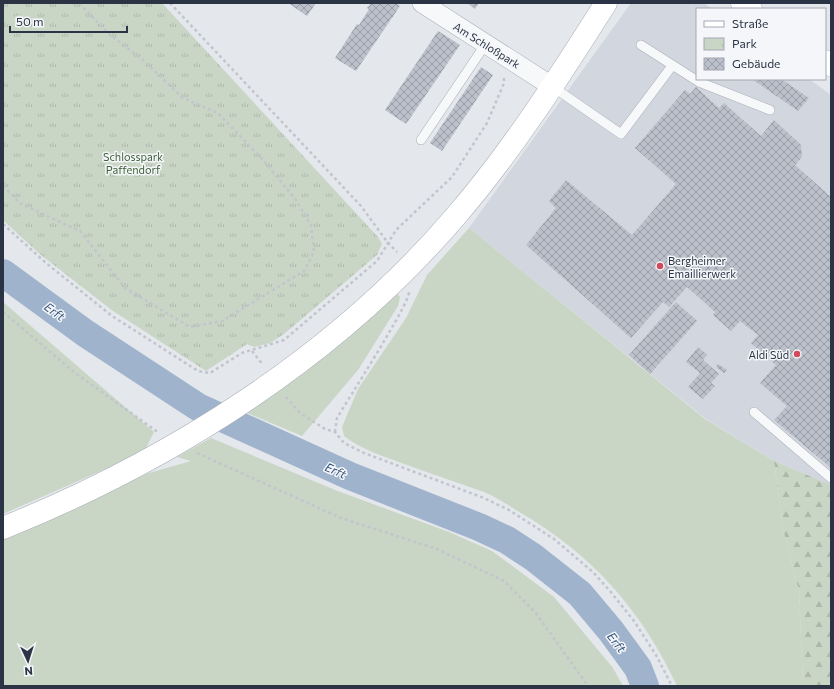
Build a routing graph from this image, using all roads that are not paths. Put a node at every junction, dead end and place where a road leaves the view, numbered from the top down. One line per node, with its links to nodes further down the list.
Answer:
1 (422, 3): 3 (street, Am Schloßpark)
2 (606, 3): 6 (main road)
3 (485, 45): 6 (street, Am Schloßpark); 8 (lane)
4 (641, 45): 5 (lane)
5 (672, 66): 6 (lane); 7 (lane)
6 (553, 87): 11 (main road)
7 (770, 110)
8 (421, 140)
9 (754, 412): 10 (lane)
10 (831, 478)
11 (3, 528)

